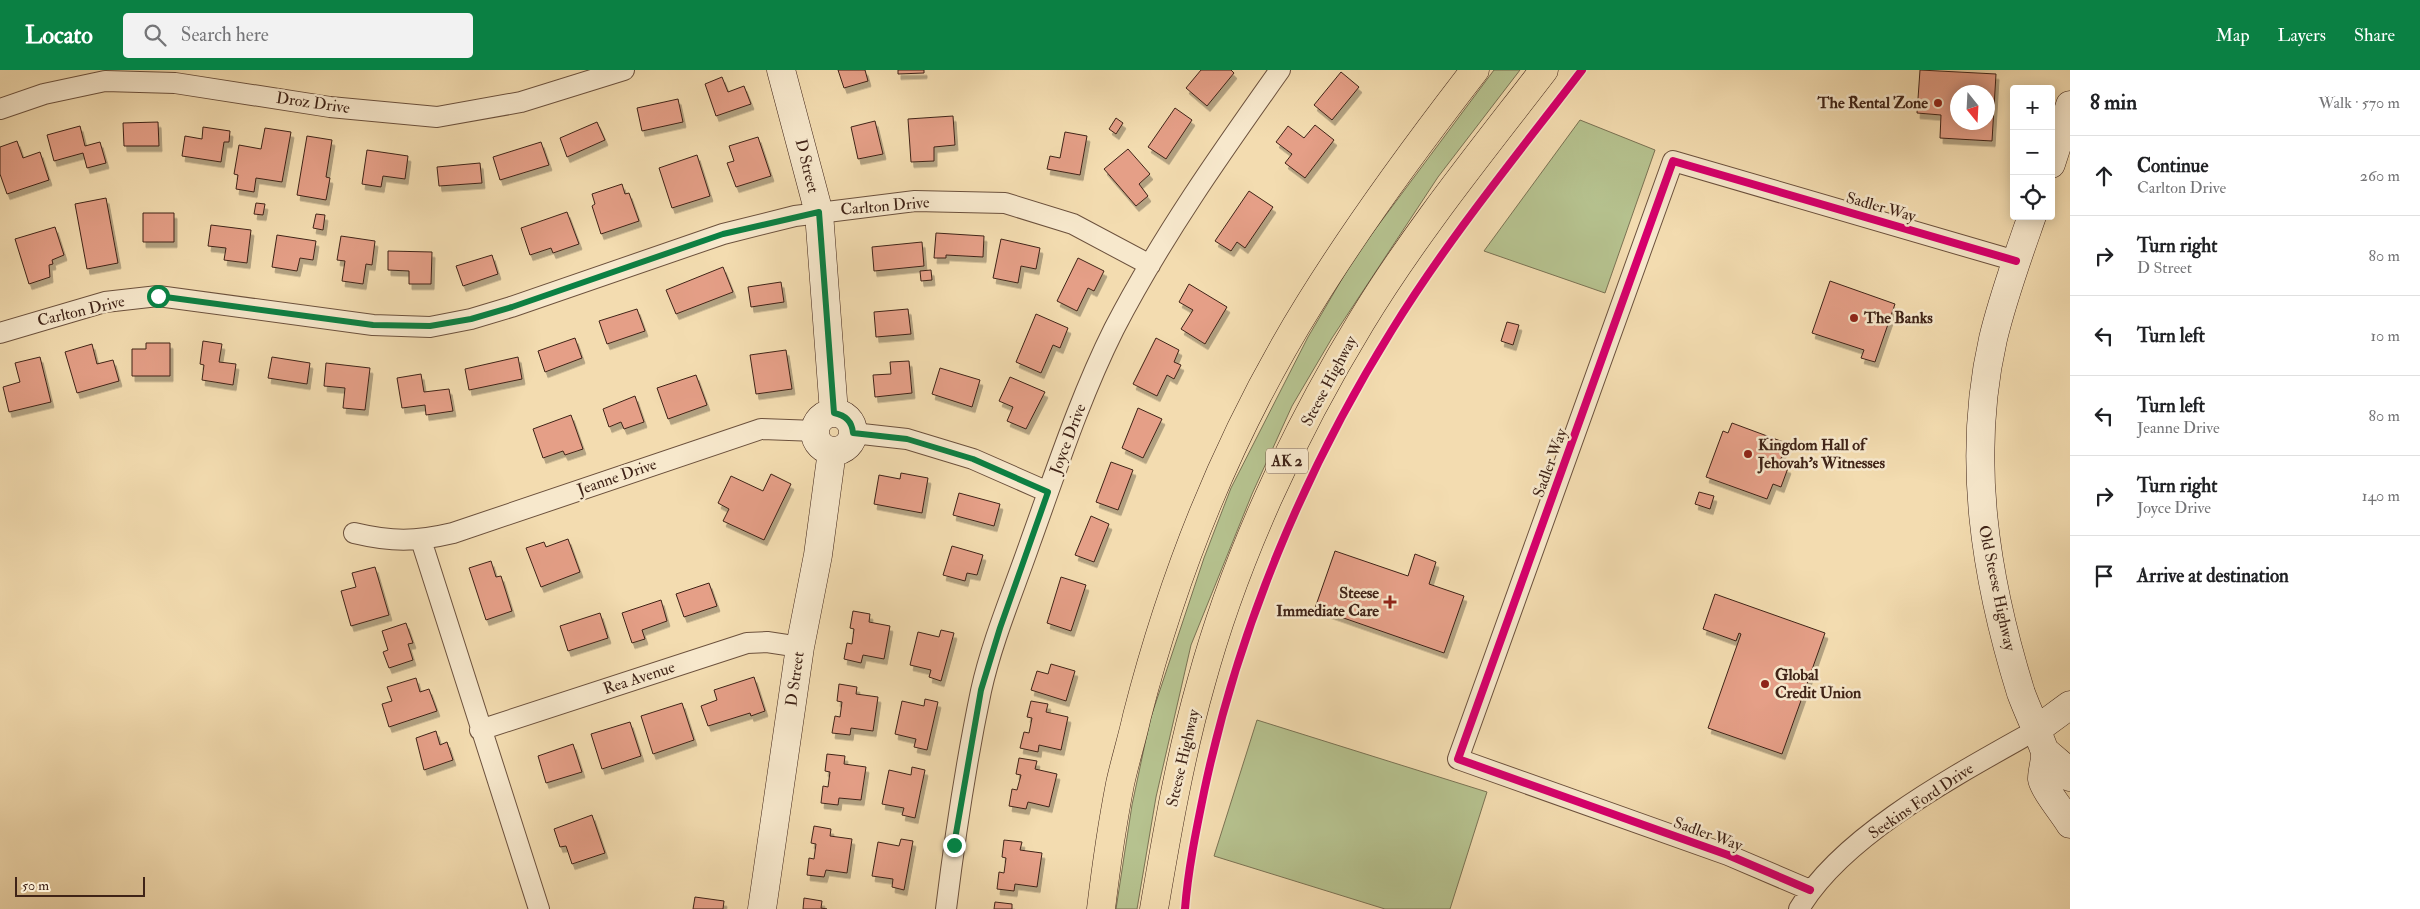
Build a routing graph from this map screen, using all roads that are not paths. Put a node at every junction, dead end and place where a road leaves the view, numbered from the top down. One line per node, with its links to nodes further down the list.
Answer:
1 (624, 70): 7 (street, Droz Drive)
2 (781, 70): 9 (street, D Street)
3 (1280, 70): 12 (street, Joyce Drive)
4 (1475, 70): 29 (highway)
5 (1544, 70): 30 (highway, Steese Highway / AK 2)
6 (2070, 105): 8 (street)
7 (0, 109)
8 (2055, 152)
9 (819, 212): 12 (street, Carlton Drive); 13 (street, Carlton Drive); 14 (street, D Street)
10 (2031, 220): 11 (street, Old Steese Highway)
11 (2016, 261): 22 (street, Old Steese Highway); 25 (street, Sadler Way)
12 (1150, 266): 16 (street, Joyce Drive)
13 (0, 333)
14 (827, 432): 15 (street); 18 (street, Jeanne Drive); 19 (street, D Street)
15 (853, 433): 16 (street)
16 (1048, 492): 28 (street, Joyce Drive)
17 (354, 533): 18 (street, Jeanne Drive)
18 (421, 540): 21 (street)
19 (800, 647): 21 (street, Rea Avenue); 27 (street, D Street)
20 (2070, 705): 22 (street)
21 (480, 730): 26 (street)
22 (2040, 741): 23 (street); 24 (street, Old Steese Highway); 25 (street, Seekins Ford Drive)
23 (2070, 776)
24 (2070, 824)
25 (1810, 890): 31 (street, Seekins Ford Drive)
26 (539, 909)
27 (762, 909)
28 (946, 909)
29 (1101, 909)
30 (1154, 909)
31 (1799, 909)

